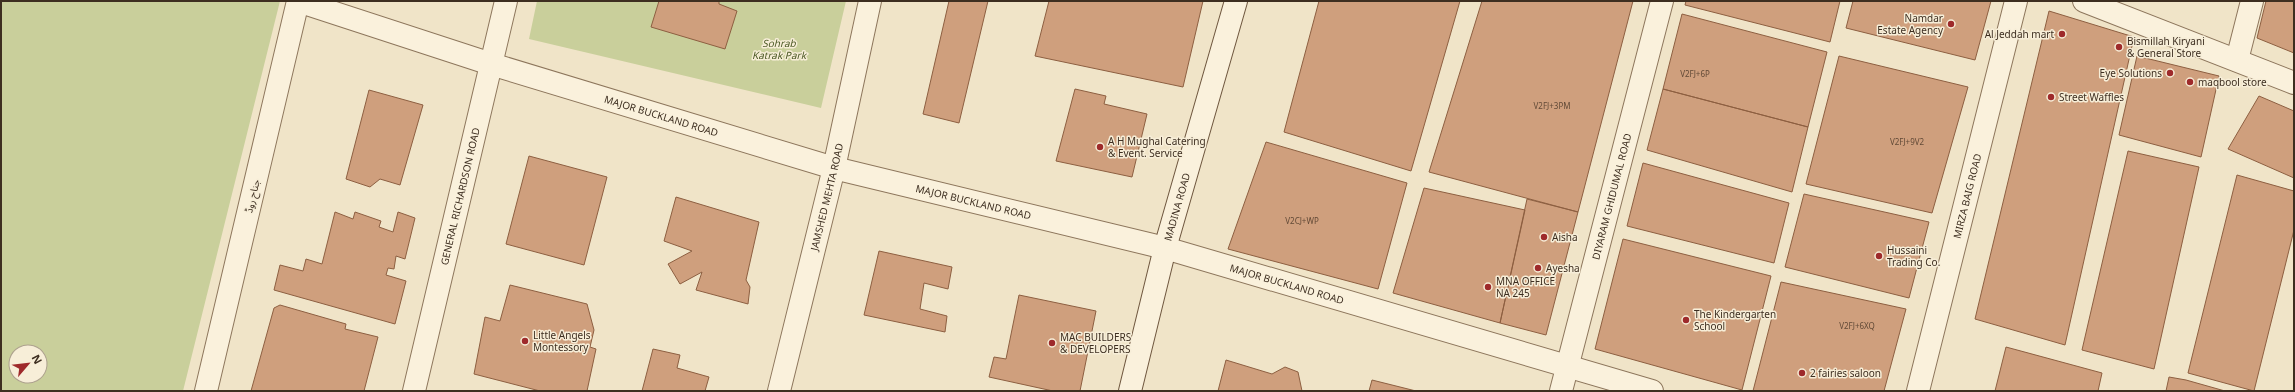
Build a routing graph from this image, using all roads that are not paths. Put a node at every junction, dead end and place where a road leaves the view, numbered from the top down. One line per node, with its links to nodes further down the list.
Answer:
1 (298, 1): 10 (street, MAJOR BUCKLAND ROAD); 15 (street, جناح روڈ)
2 (506, 1): 10 (street, GENERAL RICHARDSON ROAD)
3 (870, 1): 12 (street, JAMSHED MEHTA ROAD)
4 (1236, 1): 13 (street, MADINA ROAD)
5 (1662, 1): 14 (street, DIYARAM GHIDUMAL ROAD)
6 (2016, 1): 21 (street, MIRZA BAIG ROAD)
7 (2084, 1): 9 (street)
8 (2252, 1): 9 (street)
9 (2237, 60): 11 (street)
10 (492, 64): 12 (street, MAJOR BUCKLAND ROAD); 16 (street, GENERAL RICHARDSON ROAD)
11 (2294, 84)
12 (834, 168): 13 (street, MAJOR BUCKLAND ROAD); 17 (street, JAMSHED MEHTA ROAD)
13 (1165, 248): 14 (street, MAJOR BUCKLAND ROAD); 18 (street, MADINA ROAD)
14 (1567, 366): 19 (street, DIYARAM GHIDUMAL ROAD); 20 (street, MAJOR BUCKLAND ROAD)
15 (206, 391)
16 (414, 391)
17 (780, 391)
18 (1130, 391)
19 (1561, 391)
20 (1652, 391)
21 (1918, 391)

